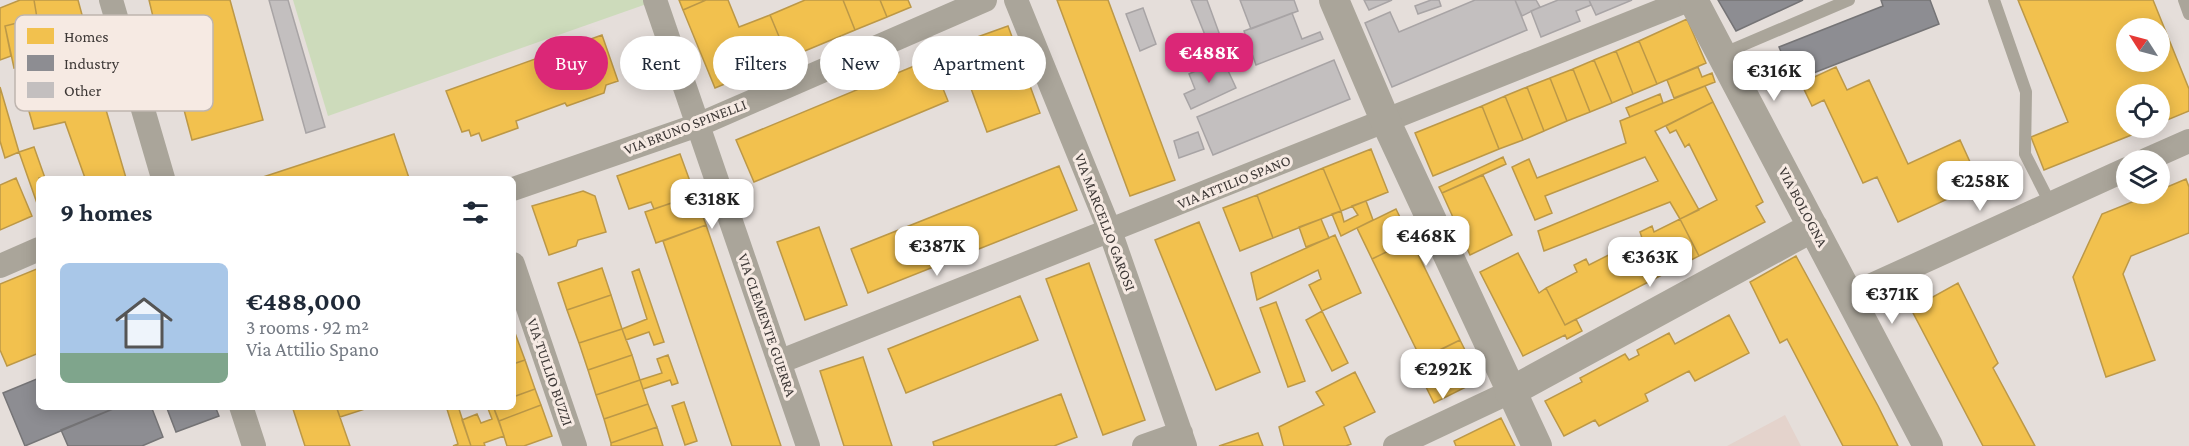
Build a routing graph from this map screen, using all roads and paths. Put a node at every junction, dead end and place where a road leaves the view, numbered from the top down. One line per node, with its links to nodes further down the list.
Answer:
1 (111, 0): 12 (street)
2 (655, 0): 16 (street, VIA CLEMENTE GUERRA)
3 (985, 0): 16 (street, VIA BRUNO SPINELLI)
4 (1016, 0): 24 (street, VIA MARCELLO GAROSI)
5 (1334, 0): 15 (street)
6 (1688, 0): 15 (street, VIA ATTILIO SPANO)
7 (1693, 0): 13 (street, VIA BOLOGNA)
8 (1849, 0): 13 (lane)
9 (1994, 0): 22 (lane)
10 (2184, 0): 11 (lane)
11 (2189, 14)
12 (115, 15)
13 (1722, 54): 23 (street, VIA BOLOGNA)
14 (143, 111): 20 (street)
15 (1386, 122): 24 (street, VIA ATTILIO SPANO); 30 (street)
16 (698, 125): 21 (street, VIA BRUNO SPINELLI); 29 (street, VIA CLEMENTE GUERRA)
17 (2189, 141): 18 (street)
18 (2169, 150)
19 (2116, 174): 22 (street)
20 (162, 176)
21 (516, 188)
22 (2050, 203): 28 (street)
23 (1813, 227): 28 (street, VIA BOLOGNA); 30 (street)
24 (1110, 231): 29 (street, VIA ATTILIO SPANO); 32 (street, VIA MARCELLO GAROSI)
25 (36, 250): 26 (street)
26 (0, 266)
27 (516, 273): 34 (street, VIA TULLIO BUZZI)
28 (1850, 295): 39 (street, VIA BOLOGNA)
29 (779, 362): 35 (street, VIA CLEMENTE GUERRA)
30 (1510, 392): 37 (street); 38 (street)
31 (242, 410): 33 (street)
32 (1183, 439): 36 (street)
33 (254, 446)
34 (575, 446)
35 (808, 446)
36 (1144, 446)
37 (1395, 446)
38 (1537, 446)
39 (1928, 446)

